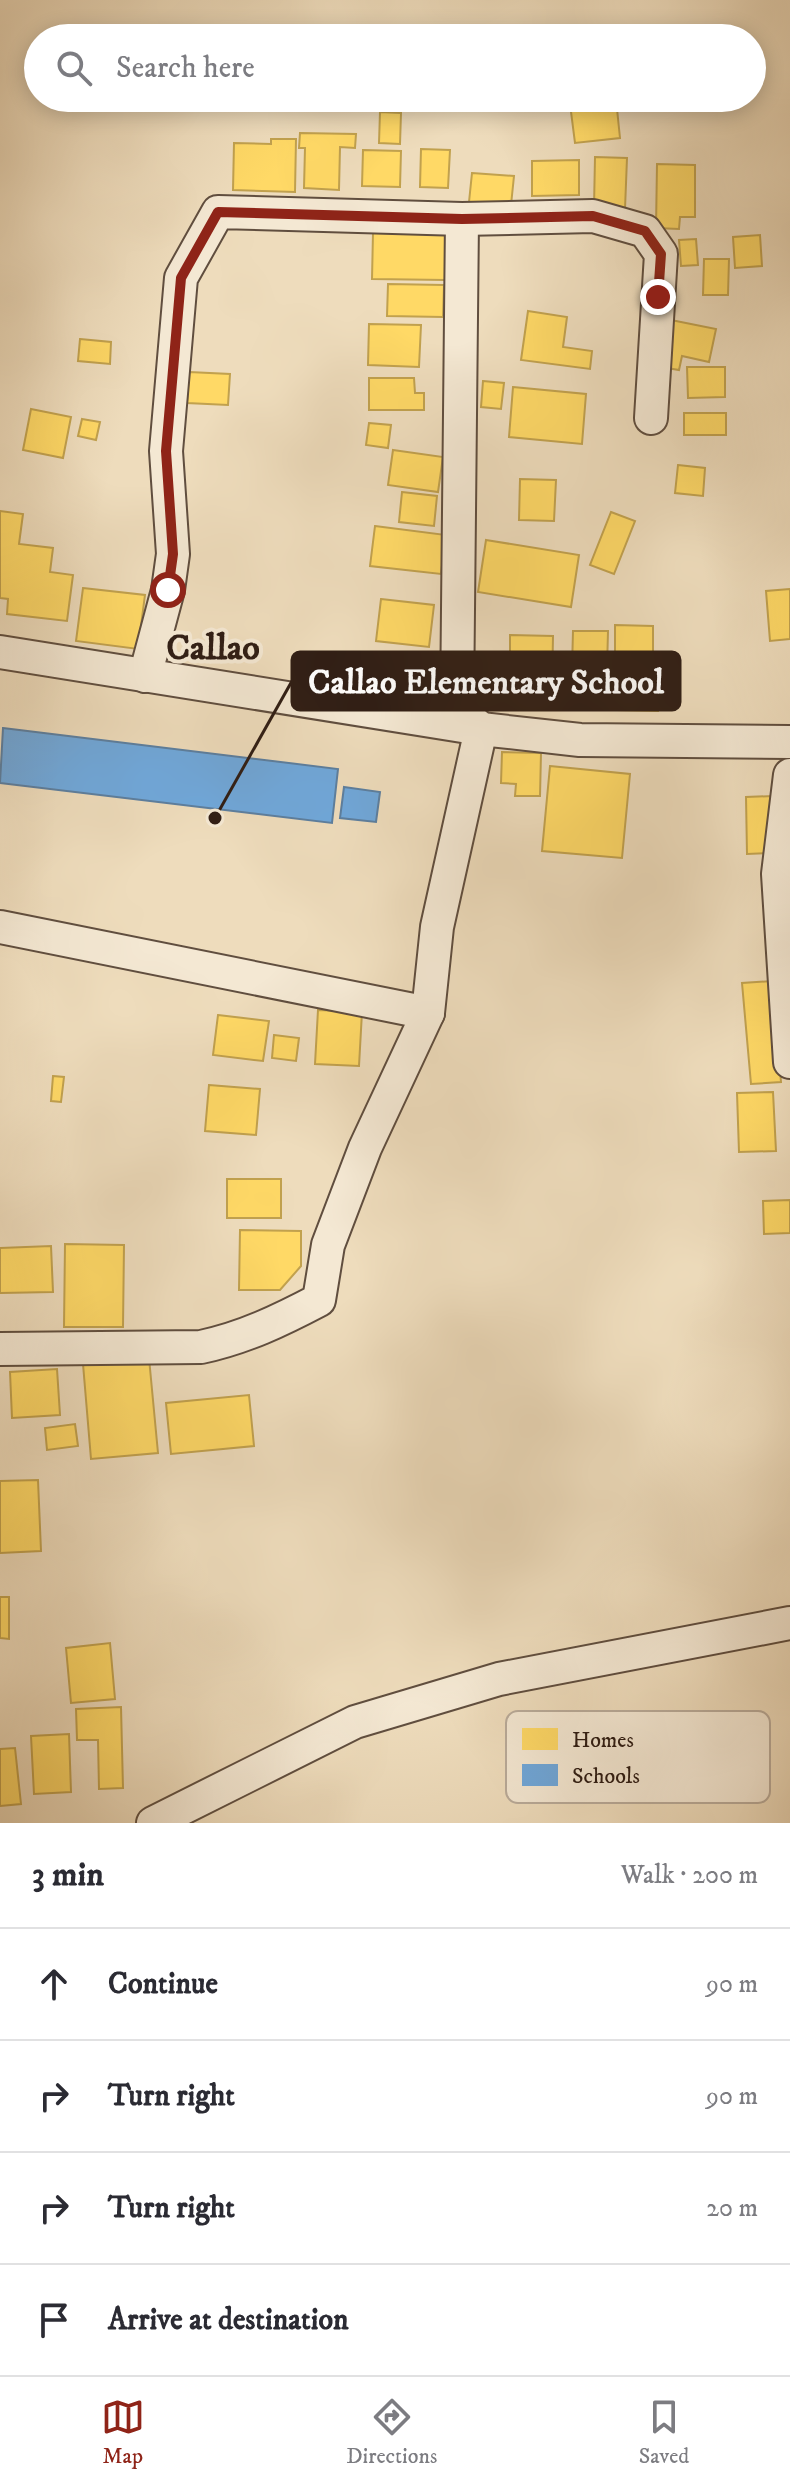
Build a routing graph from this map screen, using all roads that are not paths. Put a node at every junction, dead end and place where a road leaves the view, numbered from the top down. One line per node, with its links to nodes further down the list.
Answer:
1 (462, 219): 2 (street); 4 (street); 5 (street)
2 (651, 418)
3 (0, 652): 4 (street)
4 (145, 676): 5 (street)
5 (481, 729): 6 (street); 9 (street)
6 (790, 742)
7 (790, 775): 10 (street)
8 (0, 927): 9 (street)
9 (428, 1013): 11 (street)
10 (790, 1062)
11 (0, 1349)
12 (790, 1623): 13 (street)
13 (153, 1823)

